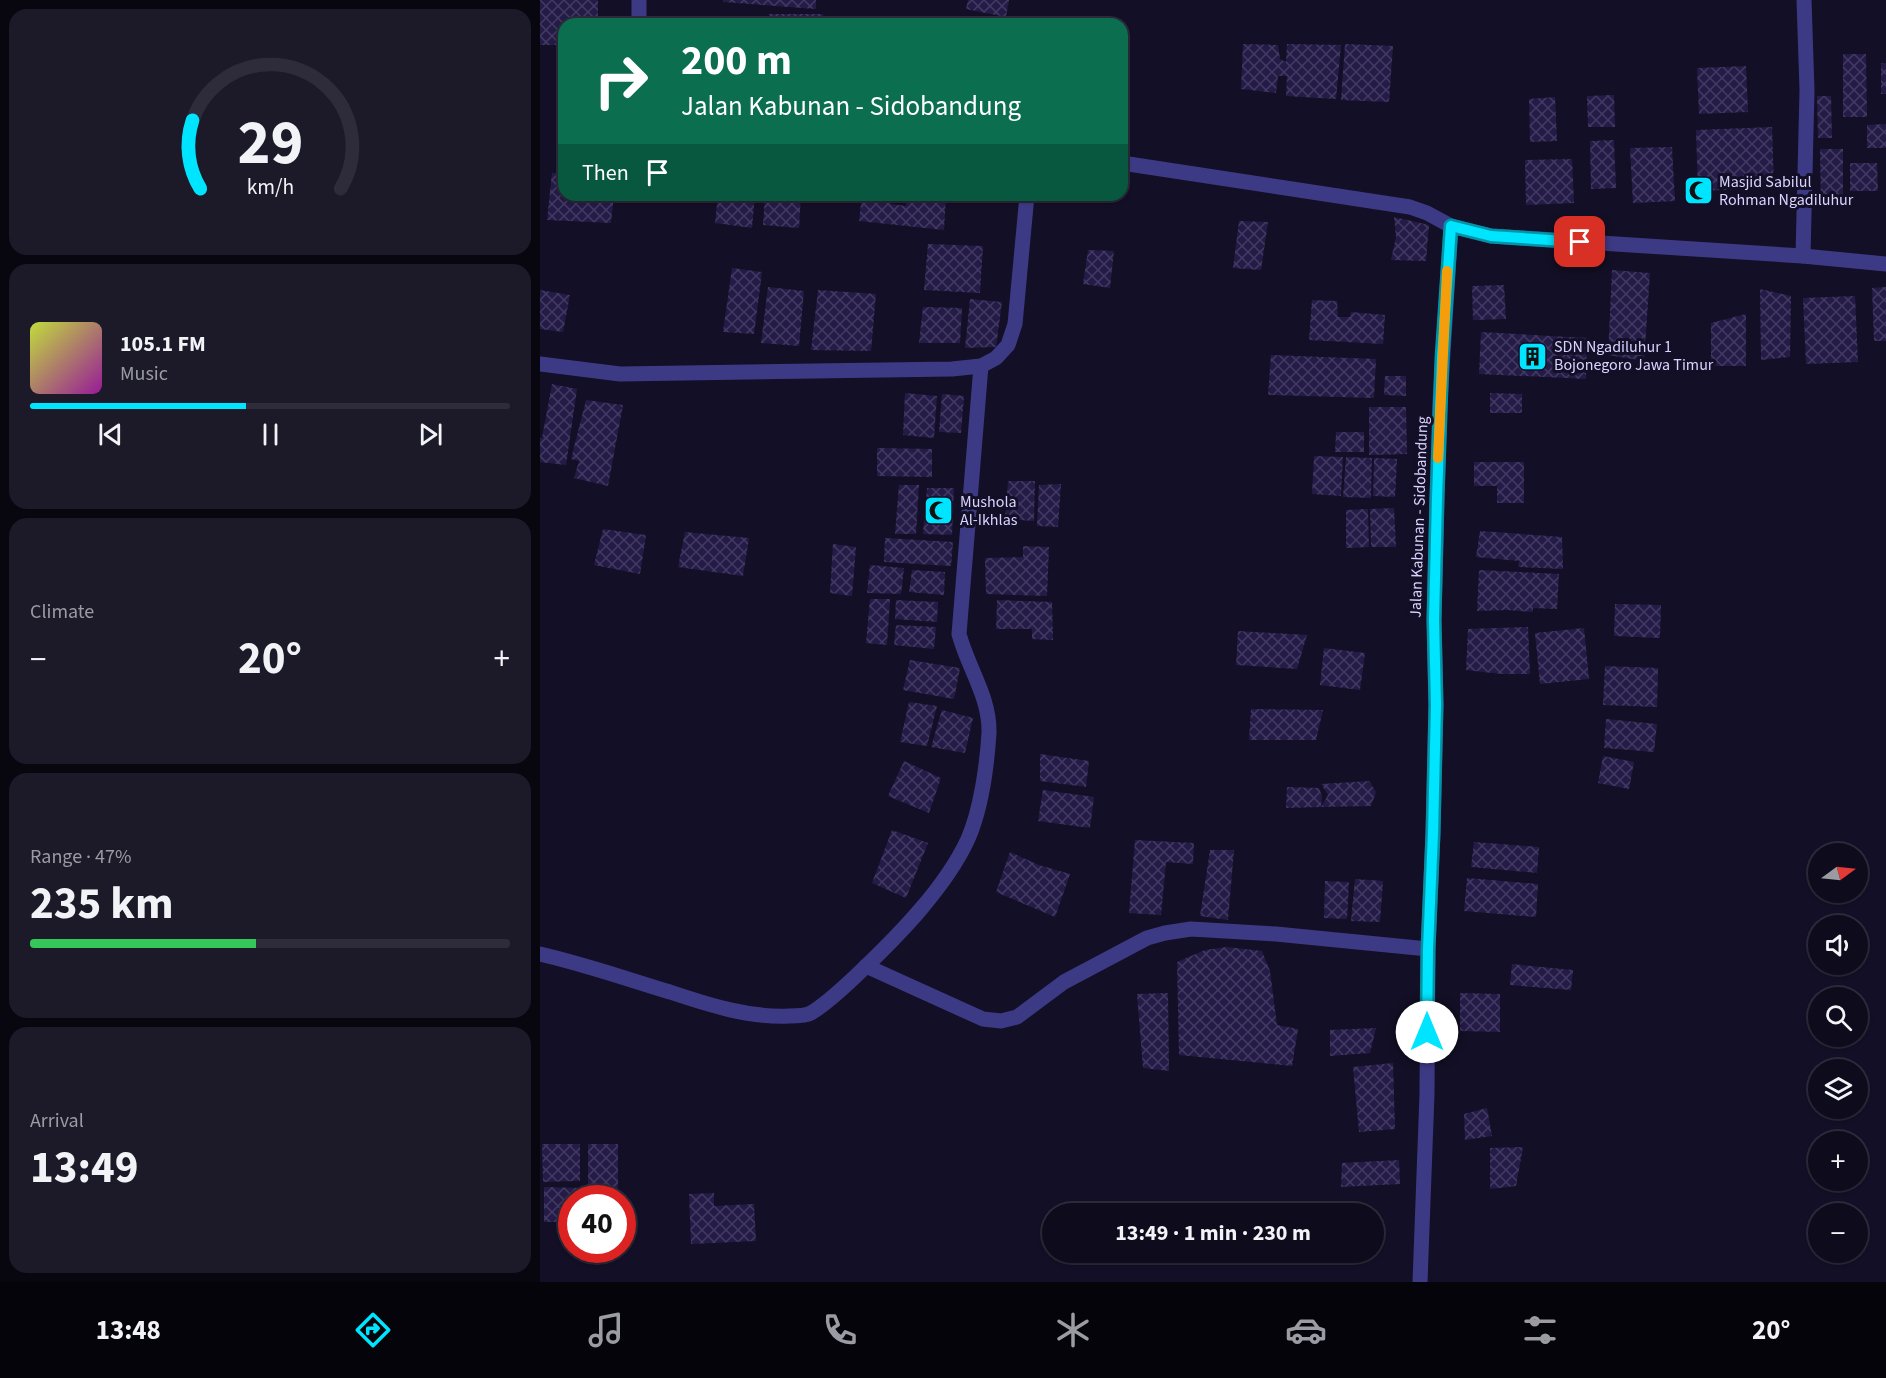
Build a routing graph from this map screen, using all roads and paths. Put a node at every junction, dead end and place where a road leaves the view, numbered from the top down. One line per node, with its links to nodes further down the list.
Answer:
1 (639, 0): 3 (street)
2 (1804, 0): 7 (street)
3 (639, 18)
4 (1128, 164): 6 (street)
5 (1026, 201): 10 (street)
6 (1451, 226): 7 (street); 11 (street, Jalan Kabunan - Sidobandung)
7 (1803, 256): 8 (street)
8 (1886, 264)
9 (540, 364): 10 (street)
10 (981, 366): 13 (street)
11 (1428, 949): 13 (street); 14 (street, Jalan Kabunan - Sidobandung)
12 (540, 954): 13 (street)
13 (866, 966)
14 (1420, 1282)

